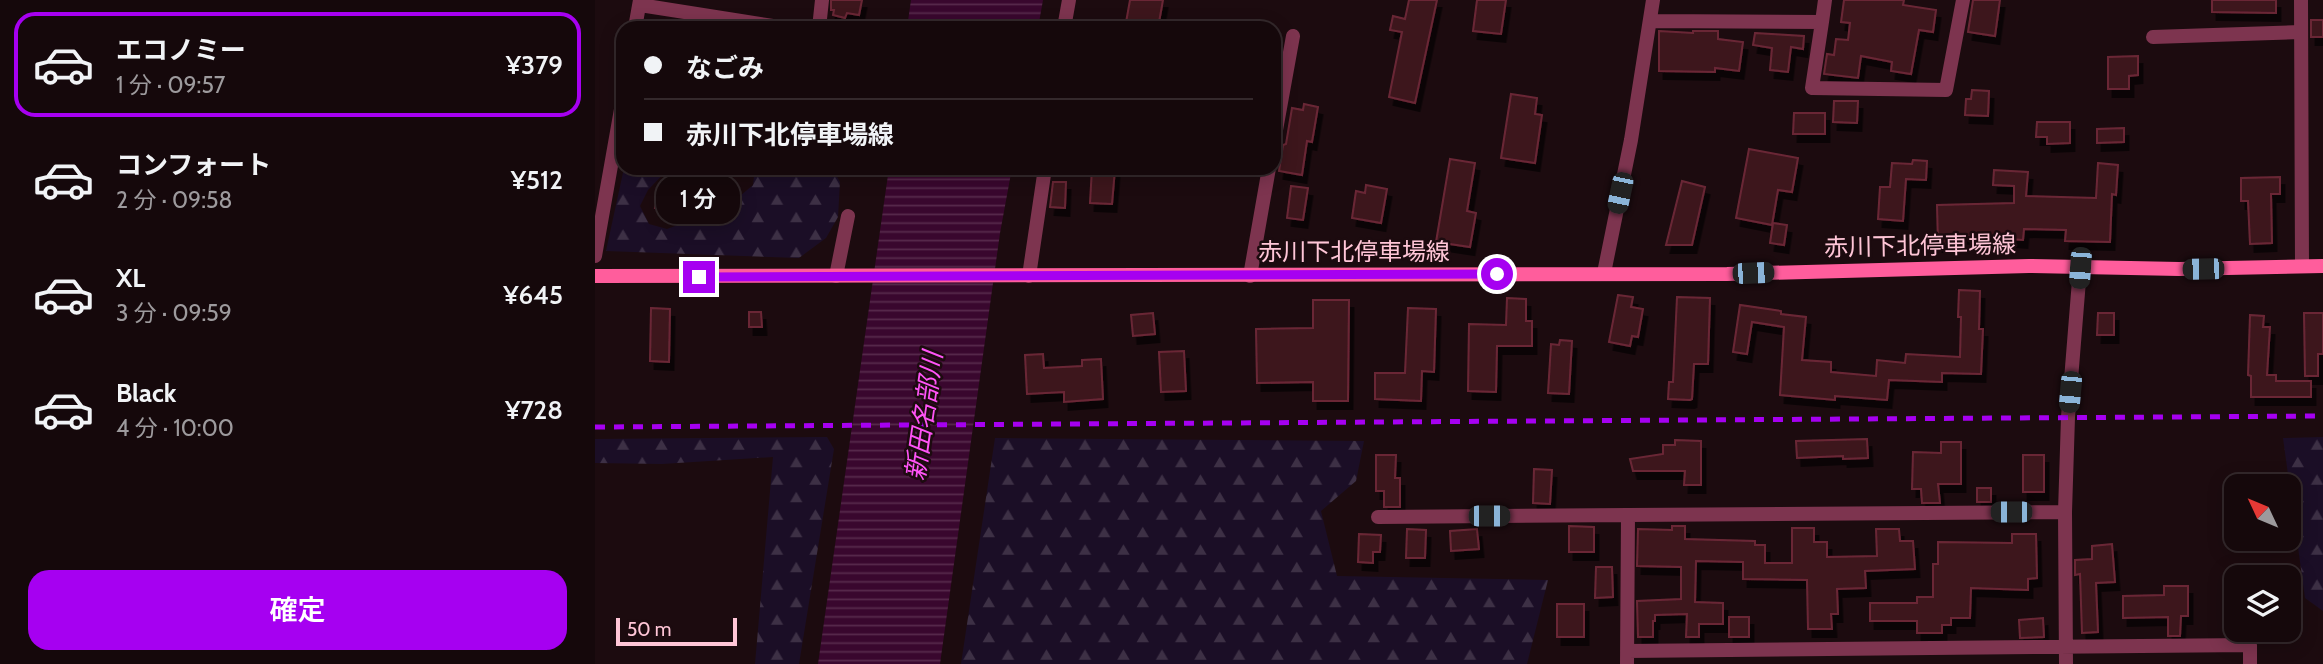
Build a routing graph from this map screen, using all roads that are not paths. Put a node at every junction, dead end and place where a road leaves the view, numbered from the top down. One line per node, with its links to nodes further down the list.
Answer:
1 (822, 0): 10 (street)
2 (1069, 0): 11 (street)
3 (1653, 0): 12 (street)
4 (1825, 0): 13 (street)
5 (1963, 0): 13 (street)
6 (2301, 0): 14 (street)
7 (640, 2): 8 (street); 9 (street)
8 (636, 21)
9 (747, 21)
10 (820, 21)
11 (1065, 21)
12 (1650, 21): 13 (street); 26 (street)
13 (1822, 22)
14 (2300, 32): 16 (street); 24 (street)
15 (1293, 36): 17 (street)
16 (2153, 37)
17 (1281, 102)
18 (616, 138): 22 (street)
19 (1044, 175): 29 (street)
20 (1268, 175): 30 (street)
21 (848, 216): 28 (street)
22 (595, 257)
23 (2323, 266): 24 (main road, 赤川下北停車場線)
24 (2302, 267): 25 (main road, 赤川下北停車場線)
25 (2080, 268): 26 (main road, 赤川下北停車場線); 31 (street)
26 (1604, 273): 30 (main road, 赤川下北停車場線)
27 (595, 276): 28 (main road, 赤川下北停車場線)
28 (836, 276): 29 (main road, 赤川下北停車場線)
29 (1025, 276): 30 (main road, 赤川下北停車場線)
30 (1250, 276)
31 (2065, 512): 32 (street); 34 (street)
32 (1628, 515): 33 (street); 35 (street)
33 (1378, 517)
34 (2066, 647): 35 (street); 36 (street); 37 (street)
35 (1627, 658)
36 (2066, 664)
37 (2250, 664)

